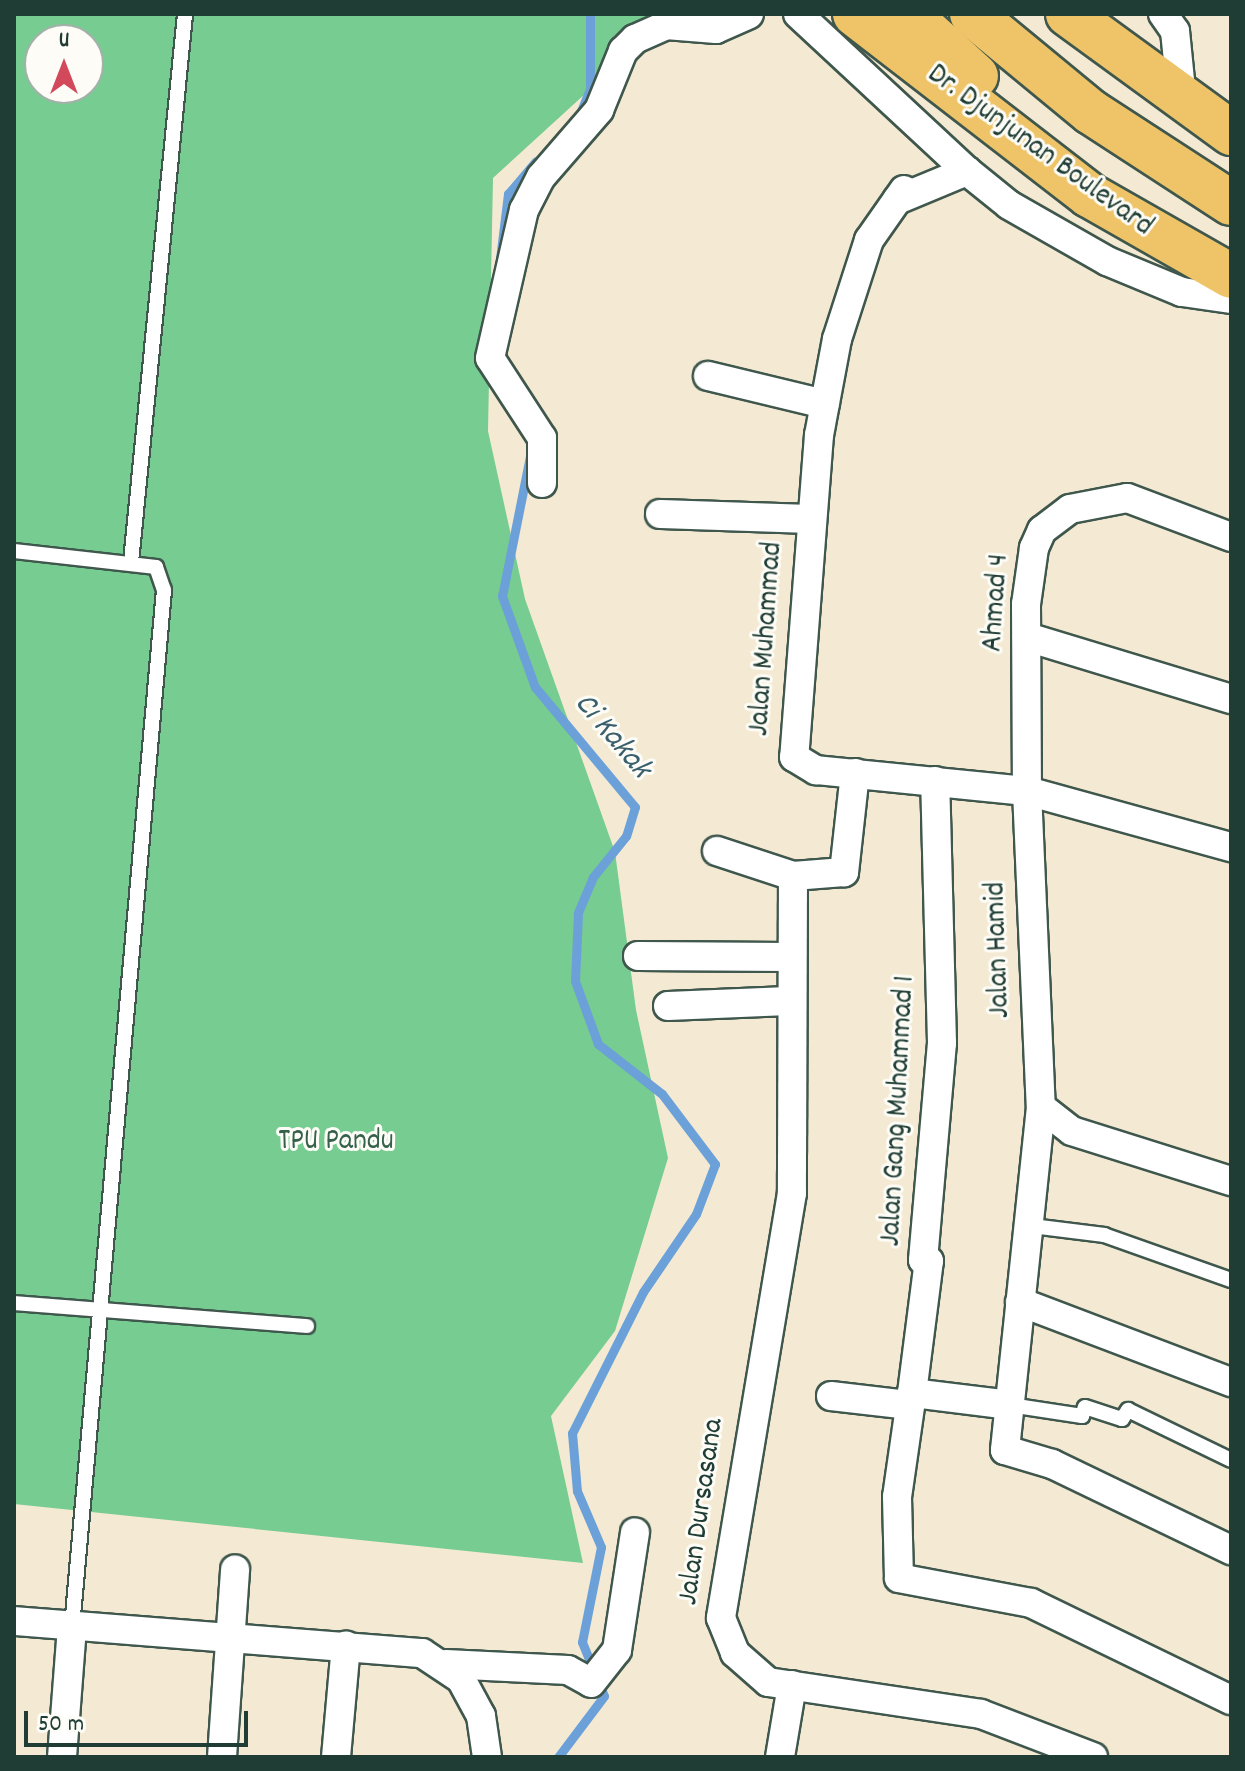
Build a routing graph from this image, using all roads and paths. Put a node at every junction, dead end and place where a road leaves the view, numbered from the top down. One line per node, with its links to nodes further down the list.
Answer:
1 (185, 14): 23 (lane)
2 (749, 14): 18 (street)
3 (798, 14): 11 (street)
4 (855, 14): 14 (highway, Dr. Djunjunan Boulevard)
5 (908, 14): 13 (highway)
6 (972, 14): 12 (highway)
7 (1068, 14): 9 (highway)
8 (1163, 14): 9 (street)
9 (1182, 100): 10 (highway)
10 (1231, 133)
11 (967, 171): 15 (street); 17 (street, Jalan Muhammad)
12 (1231, 203)
13 (1231, 252)
14 (1231, 276)
15 (1231, 299)
16 (708, 376): 17 (street)
17 (825, 404): 20 (street, Jalan Muhammad)
18 (542, 483)
19 (660, 514): 20 (street)
20 (811, 519): 26 (street, Jalan Muhammad)
21 (1231, 537): 24 (street, Ahmad 4)
22 (14, 551): 23 (lane)
23 (131, 562): 42 (lane)
24 (1027, 637): 25 (street); 28 (street, Ahmad 4)
25 (1231, 699)
26 (855, 773): 27 (street, Jalan Muhammad); 31 (street)
27 (935, 781): 28 (street, Jalan Muhammad); 46 (street, Jalan Gang Muhammad 1)
28 (1027, 791): 29 (street, Jalan Muhammad); 36 (street, Jalan Hamid)
29 (1231, 847)
30 (717, 851): 31 (street)
31 (793, 876): 33 (street, Jalan Dursasana)
32 (638, 956): 33 (street)
33 (788, 957): 34 (street, Jalan Dursasana)
34 (788, 1001): 35 (street); 57 (street, Jalan Dursasana)
35 (668, 1006)
36 (1041, 1107): 37 (street); 38 (street, Jalan Hamid)
37 (1231, 1181)
38 (1032, 1226): 39 (lane); 40 (street, Jalan Hamid)
39 (1231, 1280)
40 (1020, 1302): 44 (street); 47 (street, Jalan Hamid)
41 (14, 1303): 42 (lane)
42 (97, 1312): 43 (lane); 53 (lane)
43 (307, 1326)
44 (1231, 1382)
45 (831, 1396): 46 (street)
46 (910, 1399): 47 (street); 58 (street, Jalan Gang Muhammad 1)
47 (1010, 1405): 48 (lane); 50 (street, Jalan Hamid)
48 (1231, 1460)
49 (635, 1532): 56 (street)
50 (1231, 1550)
51 (235, 1569): 54 (street)
52 (14, 1621): 53 (street)
53 (72, 1626): 54 (street); 59 (street)
54 (229, 1635): 55 (street); 60 (street)
55 (346, 1645): 56 (street); 61 (street)
56 (446, 1664): 62 (street)
57 (792, 1685): 63 (street); 64 (street, Jalan Dursasana)
58 (1231, 1700)
59 (62, 1757)
60 (222, 1757)
61 (336, 1757)
62 (487, 1757)
63 (780, 1757)
64 (1093, 1757)

